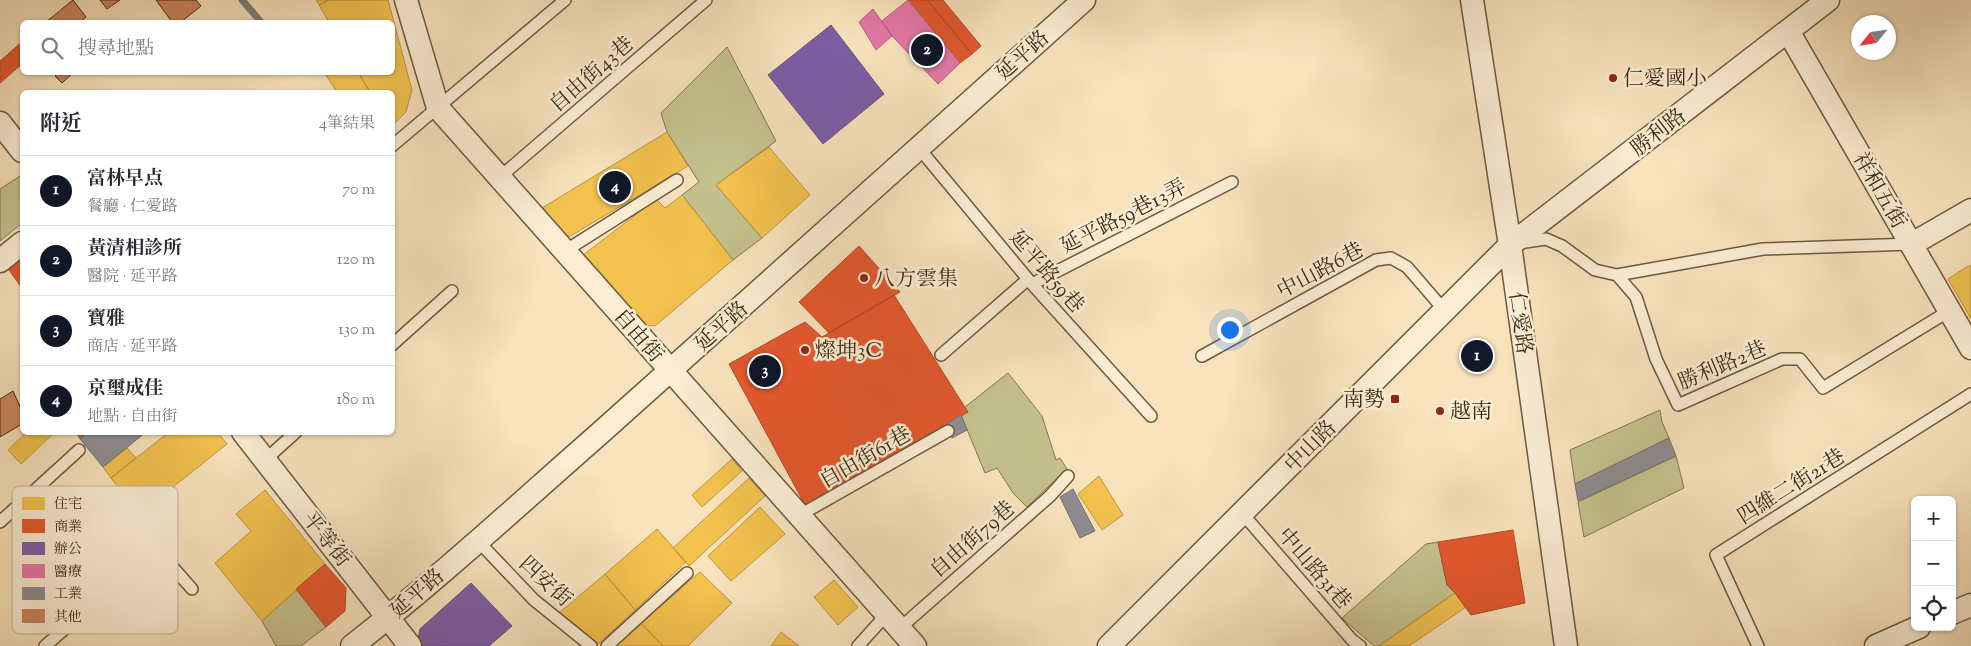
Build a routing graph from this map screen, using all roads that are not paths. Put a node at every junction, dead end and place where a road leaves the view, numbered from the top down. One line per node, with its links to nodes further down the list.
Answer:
1 (406, 0): 8 (street, 自由街)
2 (565, 0): 8 (lane)
3 (706, 0): 13 (lane, 自由街43巷)
4 (1084, 0): 11 (street, 延平路)
5 (1472, 0): 19 (street, 仁愛路)
6 (1828, 0): 7 (street, 勝利路)
7 (1788, 31): 17 (street, 祥和五街); 19 (street, 勝利路)
8 (438, 108): 10 (lane); 13 (street, 自由街)
9 (0, 122): 12 (street)
10 (395, 144)
11 (918, 147): 23 (lane, 延平路59巷); 31 (street, 延平路)
12 (20, 149)
13 (500, 177): 20 (street, 自由街)
14 (677, 180): 20 (lane)
15 (1232, 182): 23 (lane, 延平路59巷13弄)
16 (1971, 210): 17 (street)
17 (1912, 244): 22 (lane); 26 (street, 祥和五街)
18 (20, 245): 21 (street)
19 (1510, 245): 22 (lane, 勝利路2巷); 25 (street, 中山路); 64 (street, 仁愛路)
20 (565, 251): 31 (street, 自由街)
21 (0, 261)
22 (1617, 276): 26 (lane, 勝利路2巷)
23 (1029, 282): 29 (lane, 延平路59巷13弄); 33 (lane, 延平路59巷)
24 (452, 291): 27 (lane)
25 (1445, 311): 30 (lane, 中山路6巷); 42 (street, 中山路)
26 (1949, 311): 28 (street, 祥和五街)
27 (395, 342)
28 (1971, 348)
29 (941, 355)
30 (1202, 356)
31 (671, 371): 43 (street, 自由街); 45 (street, 延平路)
32 (1971, 394): 65 (lane, 四維二街21巷)
33 (1151, 416)
34 (948, 431): 43 (lane, 自由街61巷)
35 (245, 435): 38 (street, 平等街)
36 (293, 435): 38 (lane)
37 (79, 450): 40 (lane)
38 (265, 460): 51 (street, 平等街)
39 (1068, 476): 52 (lane, 自由街79巷)
40 (40, 486)
41 (12, 511): 44 (lane)
42 (1242, 513): 62 (street, 中山路); 63 (lane, 中山路31巷)
43 (800, 515): 52 (street, 自由街)
44 (0, 522)
45 (478, 541): 51 (street, 延平路); 58 (lane, 四安街)
46 (178, 573): 48 (lane)
47 (687, 573): 59 (lane)
48 (192, 589)
49 (1971, 605): 50 (street)
50 (1956, 611)
51 (388, 618): 56 (street, 延平路); 57 (street, 平等街)
52 (893, 621): 60 (lane, 自由街79巷); 61 (street, 自由街)
53 (1911, 631): 66 (street)
54 (59, 634): 55 (lane)
55 (45, 646)
56 (352, 646)
57 (410, 646)
58 (591, 646)
59 (607, 646)
60 (858, 646)
61 (915, 646)
62 (1109, 646)
63 (1360, 646)
64 (1566, 646)
65 (1758, 646)
66 (1876, 646)

